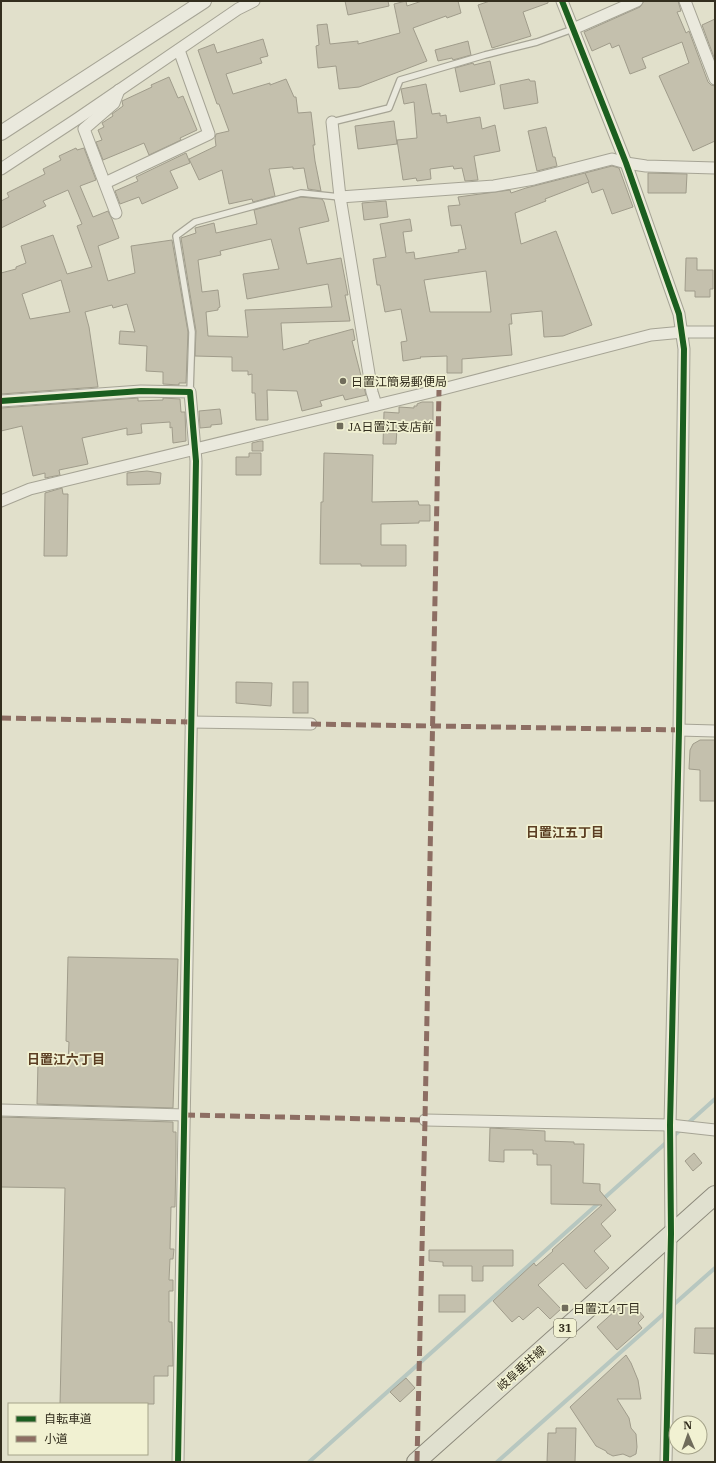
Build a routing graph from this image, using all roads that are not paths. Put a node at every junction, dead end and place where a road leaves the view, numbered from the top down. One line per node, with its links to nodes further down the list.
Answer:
1 (204, 1): 11 (street)
2 (254, 1): 7 (street)
3 (562, 1): 6 (street)
4 (637, 1): 6 (street)
5 (685, 1): 8 (street)
6 (573, 29): 10 (lane); 12 (street)
7 (179, 50): 9 (street); 15 (street)
8 (715, 79)
9 (119, 90): 13 (street); 15 (street)
10 (332, 122): 16 (street)
11 (1, 133)
12 (626, 163): 14 (street); 16 (street); 18 (street)
13 (1, 168)
14 (715, 168)
15 (105, 183): 17 (street)
16 (340, 197): 20 (lane); 22 (street)
17 (116, 213)
18 (683, 332): 19 (street); 22 (street); 27 (street)
19 (715, 332)
20 (190, 392): 21 (street); 23 (street)
21 (1, 401)
22 (376, 405): 23 (street)
23 (194, 449): 24 (street); 25 (street)
24 (1, 501)
25 (190, 722): 26 (street); 30 (street)
26 (311, 724)
27 (679, 730): 28 (street); 32 (street)
28 (715, 731)
29 (1, 1110): 30 (street)
30 (185, 1114): 36 (street)
31 (426, 1120): 32 (street)
32 (670, 1125): 33 (street); 35 (street)
33 (715, 1130)
34 (715, 1195): 35 (main road, 岐阜垂井線 / 31)
35 (671, 1234): 37 (main road, 岐阜垂井線 / 31); 38 (street)
36 (178, 1462)
37 (417, 1462)
38 (666, 1462)

